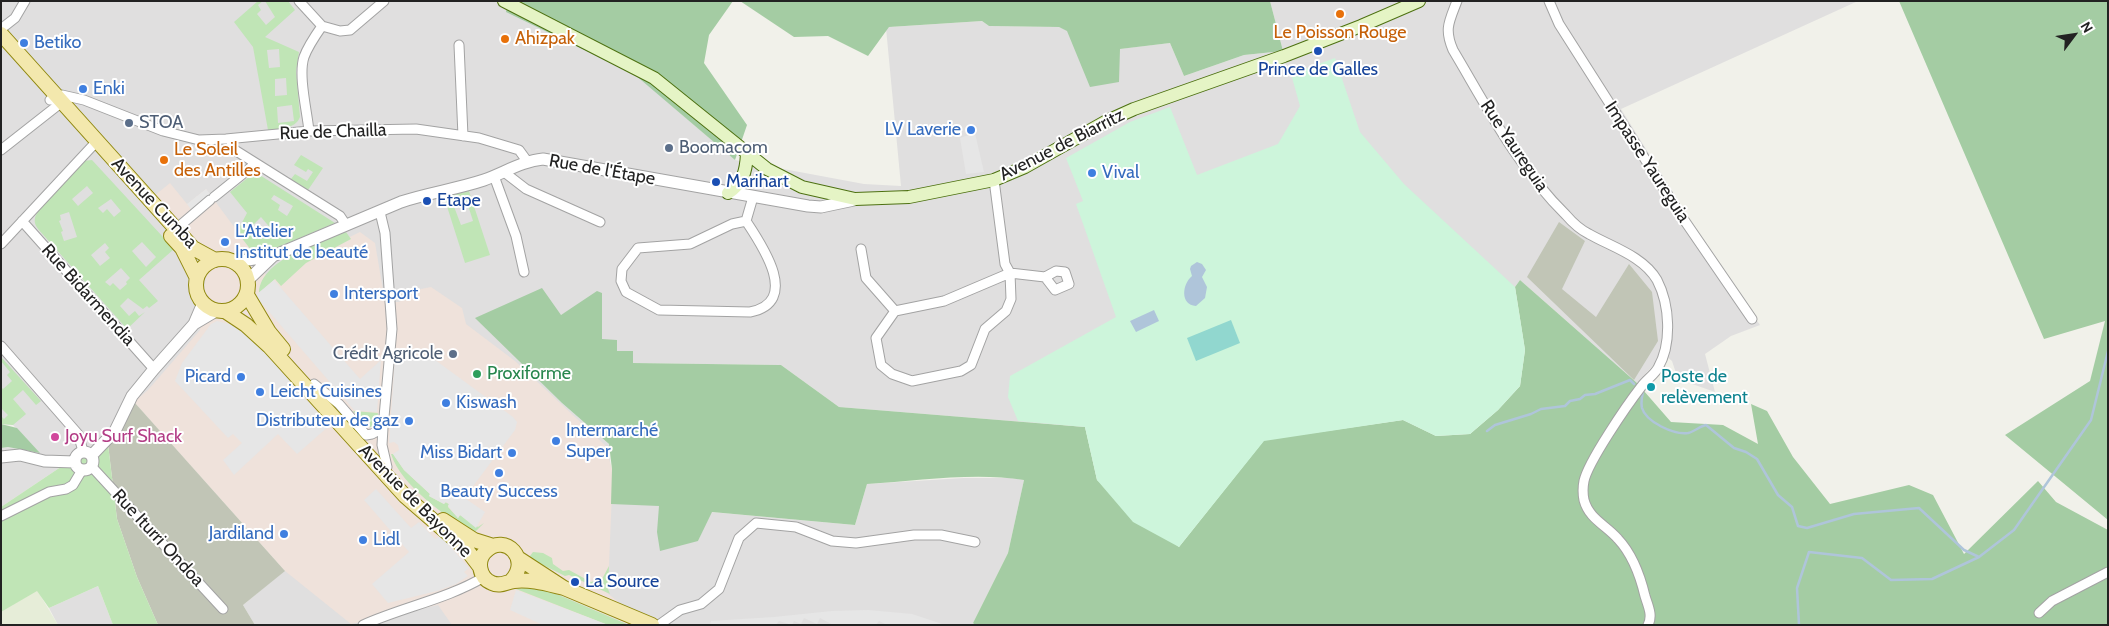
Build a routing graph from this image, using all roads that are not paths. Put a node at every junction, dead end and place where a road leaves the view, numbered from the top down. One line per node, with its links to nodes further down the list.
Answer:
1 (25, 1): 9 (street)
2 (299, 1): 8 (street)
3 (384, 1): 8 (street)
4 (504, 1): 19 (main road, Avenue de Biarritz)
5 (1457, 1): 69 (street, Rue Yaureguia)
6 (1549, 1): 48 (street, Impasse Yaureguia)
7 (1412, 3): 23 (main road, Avenue de Biarritz)
8 (322, 26): 14 (street)
9 (1, 29)
10 (1, 34): 13 (main road, Avenue Cumba)
11 (1, 45): 13 (main road, Avenue Cumba)
12 (459, 45): 15 (street)
13 (56, 101): 14 (street, Rue de Chailla); 16 (main road, Avenue Cumba); 18 (street)
14 (309, 131): 15 (street, Rue de Chailla)
15 (464, 136): 20 (street, Rue de Chailla)
16 (94, 144): 24 (main road, Avenue Cumba); 29 (street); 33 (main road, Avenue Cumba)
17 (230, 147): 21 (street)
18 (1, 150)
19 (747, 154): 25 (main road); 27 (main road, Avenue de Biarritz)
20 (527, 161): 22 (street, Rue de l'Étape); 25 (street, Rue de l'Étape)
21 (255, 164): 32 (street); 33 (street)
22 (499, 174): 28 (street, Rue de l'Étape); 31 (street); 39 (street)
23 (994, 180): 27 (main road, Avenue de Biarritz); 40 (street)
24 (132, 192): 41 (main road, Avenue Cumba); 41 (main road, Avenue Cumba)
25 (728, 193): 26 (street, Rue de l'Étape)
26 (753, 197): 27 (street, Rue de l'Étape); 30 (street)
27 (855, 199)
28 (380, 212): 32 (street, Rue de l'Étape); 54 (street)
29 (22, 221): 34 (street); 51 (street, Rue Bidarmendia)
30 (746, 221): 30 (street)
31 (600, 222)
32 (346, 224): 36 (street, Rue de l'Étape)
33 (176, 229): 37 (main road, Avenue Cumba)
34 (1, 244)
35 (861, 249): 47 (street)
36 (273, 256): 38 (street); 43 (street)
37 (215, 260): 38 (main road); 41 (main road)
38 (235, 262): 43 (main road)
39 (524, 272)
40 (1010, 273): 42 (street); 47 (street); 47 (street)
41 (199, 274): 45 (main road)
42 (1045, 277)
43 (248, 280): 44 (main road)
44 (246, 297): 46 (main road); 52 (main road, Avenue de Bayonne)
45 (203, 303): 46 (main road); 49 (street)
46 (220, 311): 49 (street); 53 (main road, Avenue de Bayonne)
47 (895, 312)
48 (1752, 319)
49 (194, 324): 51 (street)
50 (1, 346): 56 (street)
51 (154, 369): 56 (street)
52 (314, 384): 54 (street, Avenue de Bayonne); 55 (main road, Avenue de Bayonne)
53 (329, 413): 55 (street, Avenue de Bayonne); 63 (main road, Avenue de Bayonne)
54 (383, 428): 55 (street)
55 (378, 448): 61 (main road, Avenue de Bayonne)
56 (87, 453): 58 (street); 58 (street)
57 (1, 457): 58 (street)
58 (83, 466): 59 (street); 67 (street, Rue Iturri Ondoa)
59 (1, 516)
60 (975, 542): 72 (street)
61 (493, 546): 62 (main road); 63 (main road)
62 (518, 558): 65 (main road); 66 (main road)
63 (482, 572): 65 (main road); 70 (street)
64 (2108, 572): 68 (street)
65 (511, 581): 66 (main road)
66 (564, 588): 71 (main road)
67 (223, 609)
68 (2039, 613)
69 (1650, 621)
70 (363, 625)
71 (652, 625)
72 (660, 625)

